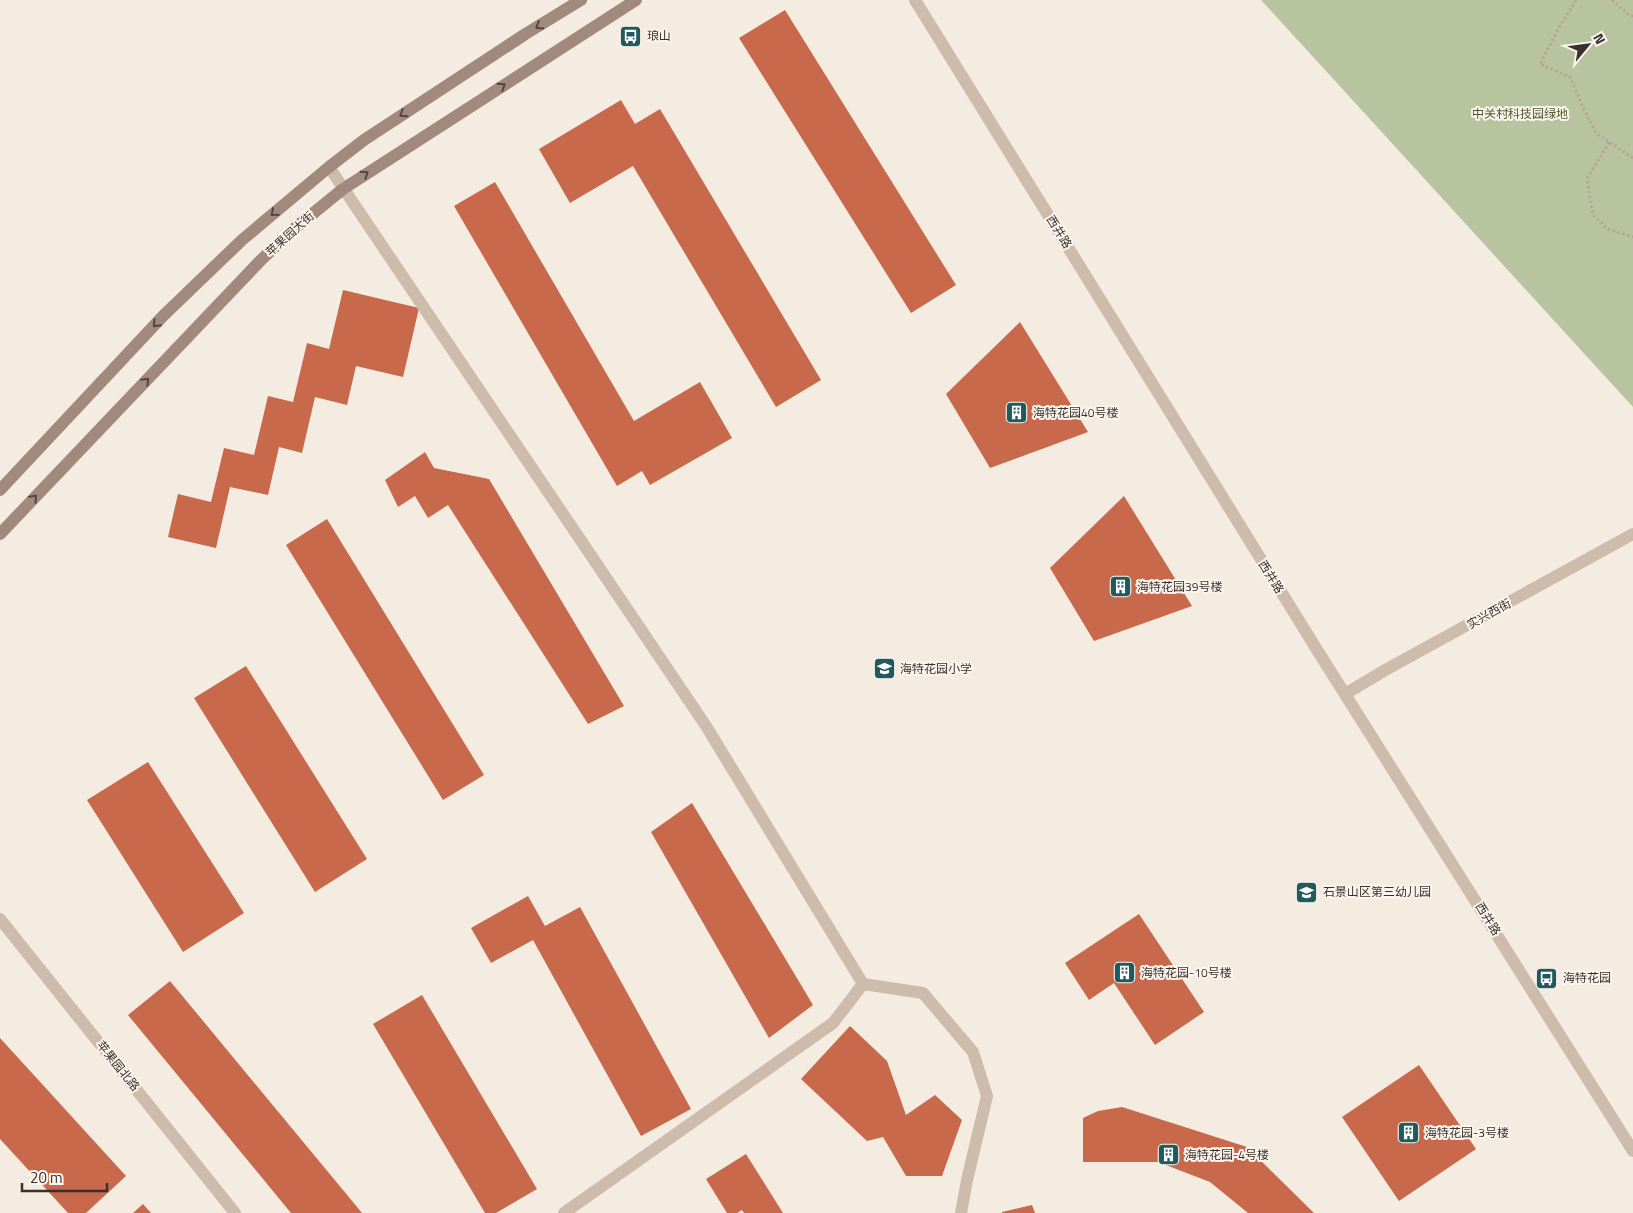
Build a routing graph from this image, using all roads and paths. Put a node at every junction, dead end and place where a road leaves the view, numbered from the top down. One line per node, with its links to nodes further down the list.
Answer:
1 (581, 0): 9 (main road, 苹果园大街, one-way to 9)
2 (636, 0): 10 (main road, 苹果园大街, one-way to 2)
3 (915, 0): 15 (street, 西井路)
4 (1576, 0): 7 (path)
5 (1612, 0): 6 (path)
6 (1633, 16)
7 (1609, 142): 8 (path); 11 (path)
8 (1633, 158)
9 (329, 166): 10 (street); 12 (main road, 苹果园大街, one-way to 12)
10 (343, 189): 13 (main road, 苹果园大街, one-way to 10); 17 (street)
11 (1633, 237)
12 (0, 490)
13 (0, 534)
14 (1633, 534): 15 (street, 实兴西街)
15 (1345, 694): 18 (street, 西井路)
16 (0, 919): 19 (street, 苹果园北路)
17 (863, 984): 20 (street); 21 (street)
18 (1633, 1151)
19 (235, 1213)
20 (564, 1213)
21 (961, 1213)

